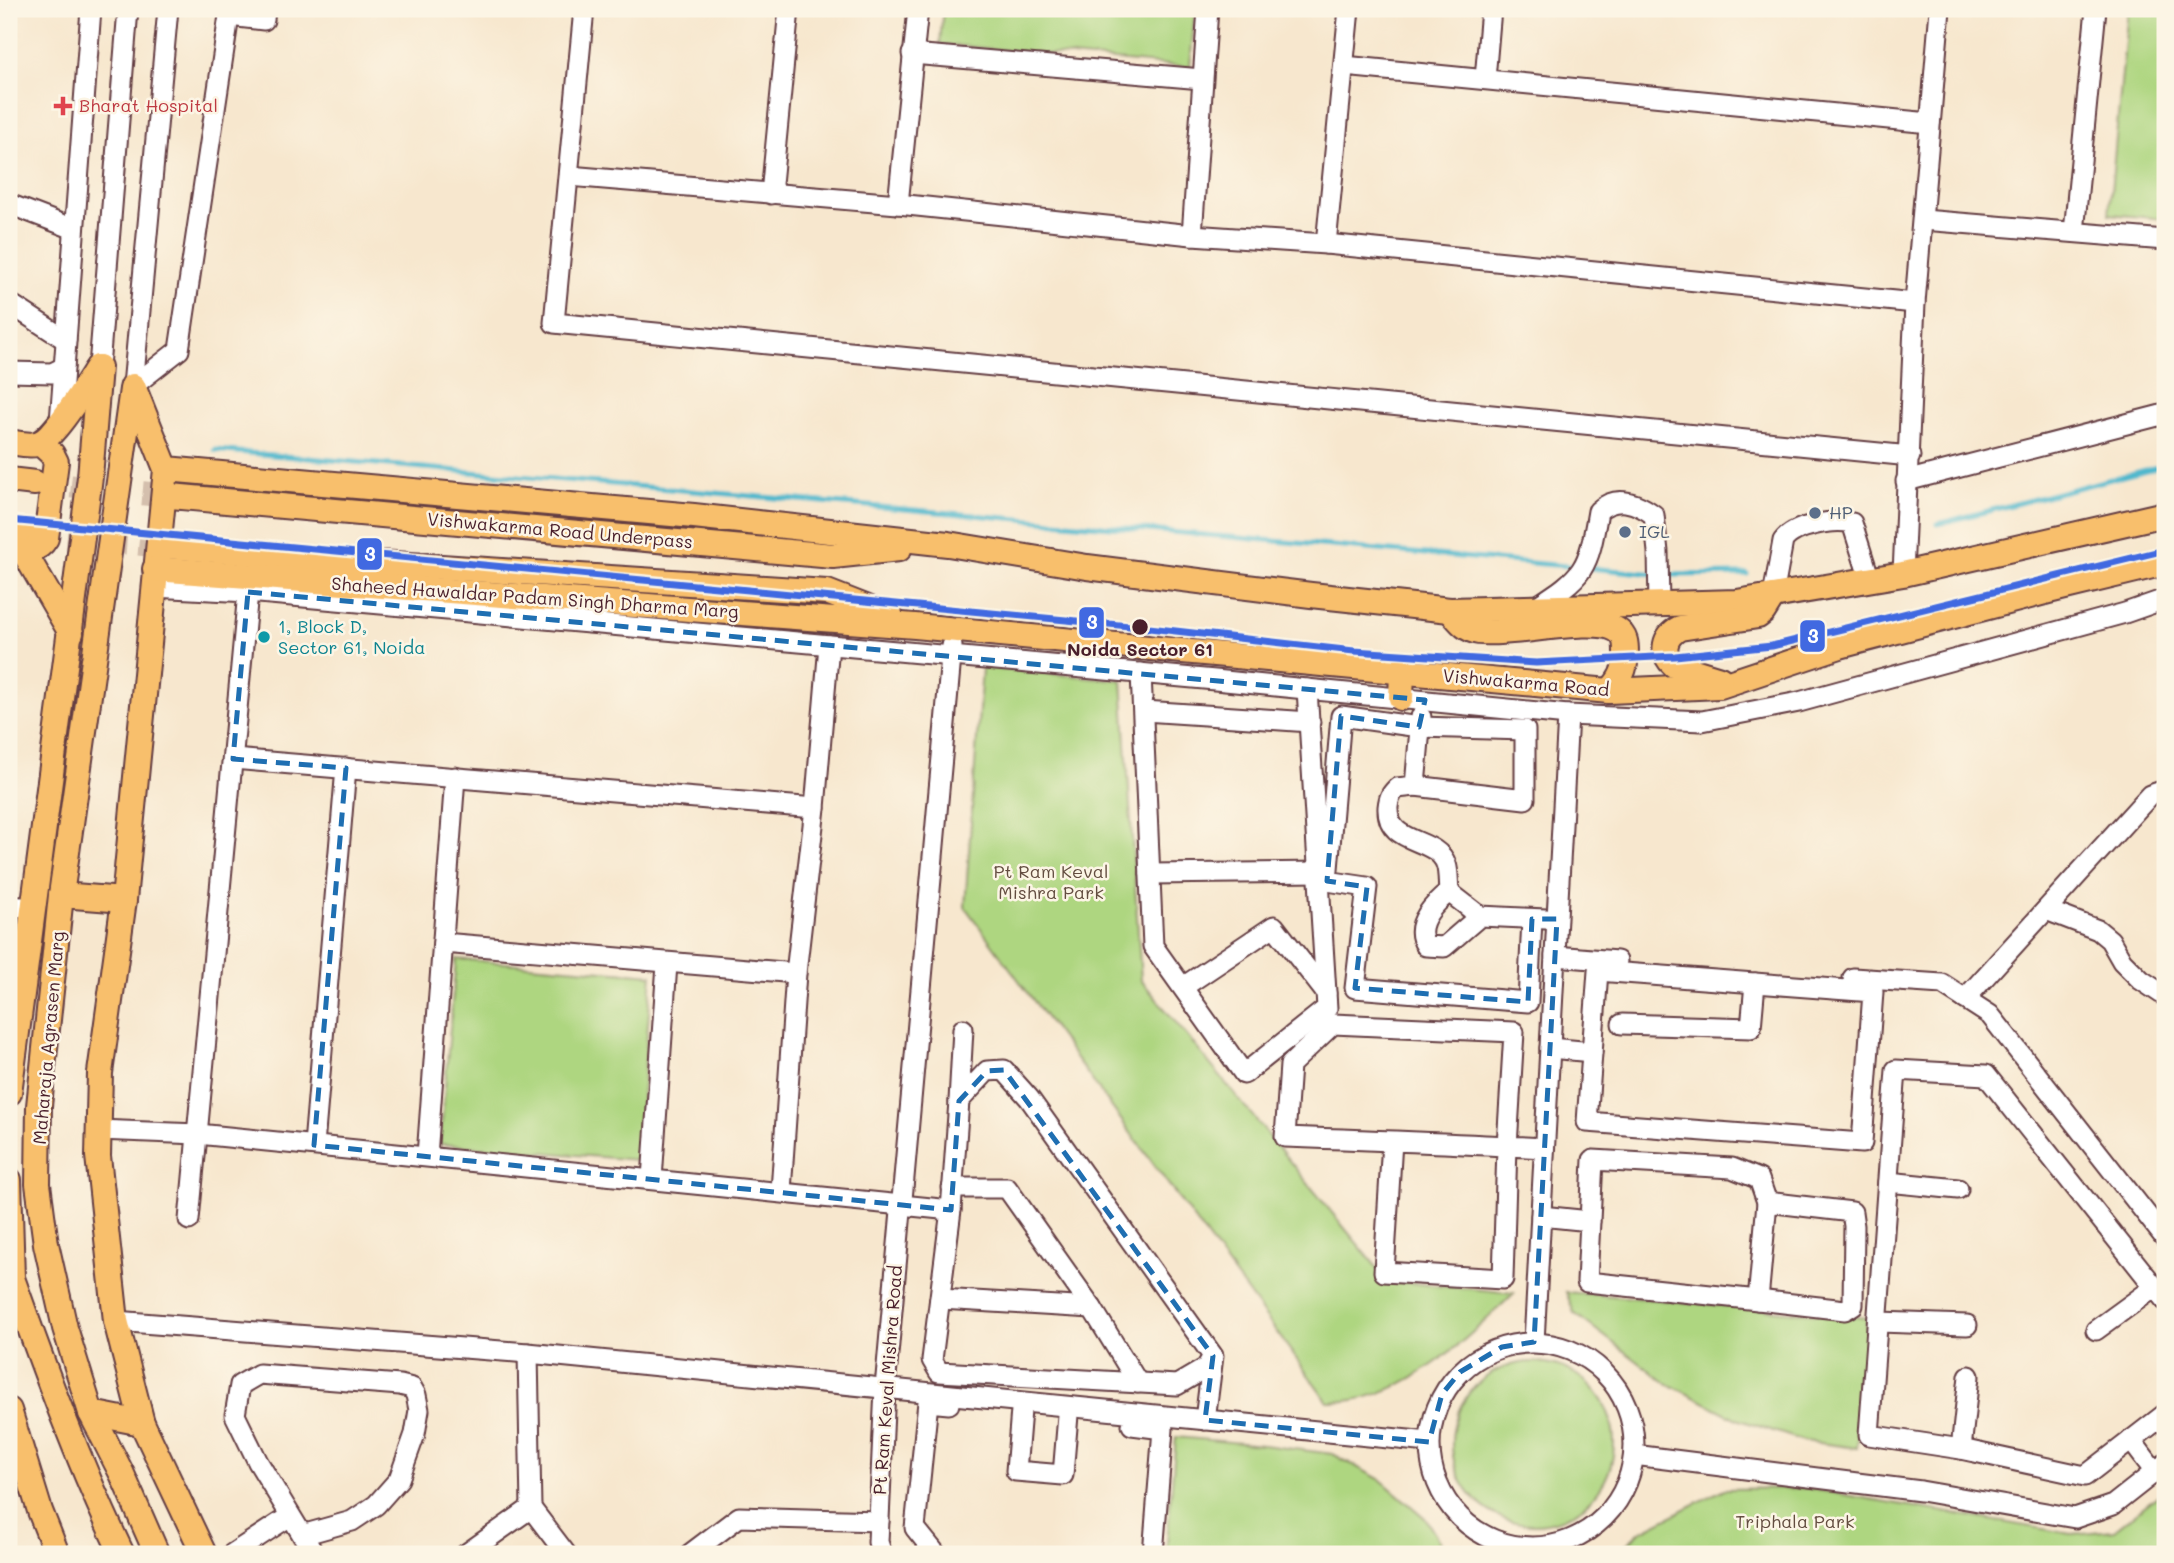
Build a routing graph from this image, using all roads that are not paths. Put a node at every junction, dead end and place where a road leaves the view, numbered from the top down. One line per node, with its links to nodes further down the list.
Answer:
1 (91, 9): 24 (street)
2 (128, 9): 33 (street)
3 (168, 9): 35 (street)
4 (265, 9): 13 (street)
5 (583, 9): 19 (street)
6 (789, 9): 20 (street)
7 (918, 9): 14 (street)
8 (1208, 9): 16 (street)
9 (1349, 9): 15 (street)
10 (1492, 9): 17 (street)
11 (1940, 9): 18 (street)
12 (2096, 9): 25 (street)
13 (229, 12): 35 (street)
14 (912, 54): 16 (street); 22 (street)
15 (1344, 66): 17 (street); 28 (street)
16 (1202, 79): 26 (street)
17 (1485, 79): 18 (street)
18 (1930, 123): 23 (street)
19 (569, 176): 20 (street); 40 (street)
20 (771, 194): 22 (street)
21 (9, 204): 24 (street)
22 (898, 204): 26 (street)
23 (1923, 220): 25 (street); 30 (street)
24 (74, 229): 31 (street)
25 (2074, 232): 27 (street)
26 (1192, 235): 28 (street)
27 (2165, 240)
28 (1326, 244): 30 (street)
29 (9, 303): 31 (street)
30 (1915, 303): 40 (street)
31 (66, 340): 32 (street)
32 (64, 367): 34 (street); 37 (street)
33 (99, 367): 37 (main road); 56 (main road, Maharaja Agrasen Marg)
34 (9, 372)
35 (133, 386): 41 (main road); 58 (main road, Maharaja Agrasen Marg)
36 (2165, 414): 43 (street)
37 (60, 422): 39 (main road)
38 (9, 443): 39 (main road)
39 (40, 443): 47 (main road)
40 (1910, 456): 43 (street)
41 (166, 469): 48 (main road); 52 (main road)
42 (9, 480): 44 (main road)
43 (1906, 481): 51 (street)
44 (35, 483)
45 (171, 496): 48 (main road, Vishwakarma Road Underpass)
46 (2165, 514): 51 (main road)
47 (18, 542): 64 (main road)
48 (948, 544): 61 (main road)
49 (166, 546): 62 (main road)
50 (2165, 563): 68 (main road, Vishwakarma Road)
51 (1903, 574): 53 (main road)
52 (154, 578): 54 (street); 62 (main road, Shaheed Hawaldar Padam Singh Dharma Marg); 86 (main road)
53 (1870, 580): 55 (main road); 55 (street)
54 (248, 592): 65 (street); 76 (street)
55 (1773, 596): 59 (main road); 68 (main road)
56 (75, 599): 58 (main road); 64 (main road, Maharaja Agrasen Marg)
57 (2165, 599): 73 (street)
58 (103, 602): 85 (main road, Maharaja Agrasen Marg)
59 (1659, 604): 60 (main road); 60 (street)
60 (1533, 608): 61 (main road)
61 (1450, 610): 70 (main road)
62 (915, 626): 63 (main road, Vishwakarma Road)
63 (955, 630): 66 (street, Pt Ram Keval Mishra Road); 67 (main road, Vishwakarma Road)
64 (71, 633): 88 (main road, Maharaja Agrasen Marg)
65 (830, 645): 66 (street); 81 (street)
66 (951, 656): 71 (street); 121 (street, Pt Ram Keval Mishra Road)
67 (1402, 672): 70 (main road, Vishwakarma Road); 72 (main road)
68 (1726, 684): 70 (main road, Vishwakarma Road)
69 (1307, 689): 71 (street); 72 (street); 74 (street)
70 (1609, 691)
71 (1142, 692): 74 (street); 83 (street)
72 (1413, 699): 73 (street); 75 (street)
73 (1568, 715): 92 (street)
74 (1310, 722): 82 (street)
75 (1419, 727): 79 (street); 79 (street); 91 (street)
76 (233, 759): 77 (street); 109 (street)
77 (346, 768): 78 (street); 111 (street)
78 (455, 777): 81 (street); 93 (street)
79 (1415, 786): 84 (street)
80 (2165, 790): 89 (street)
81 (815, 808): 96 (street)
82 (1319, 872): 83 (street); 99 (street)
83 (1150, 874): 98 (street)
84 (1450, 892): 90 (street); 90 (street)
85 (61, 895): 86 (main road); 146 (main road, Maharaja Agrasen Marg)
86 (124, 900): 108 (main road)
87 (9, 906): 88 (street)
88 (34, 908): 106 (main road, Maharaja Agrasen Marg)
89 (2046, 910): 100 (street); 101 (street)
90 (1480, 916): 91 (street)
91 (1532, 919): 92 (street)
92 (1557, 919): 94 (street)
93 (443, 943): 95 (street); 114 (street)
94 (1555, 956): 101 (street); 104 (street)
95 (667, 964): 96 (street); 115 (street)
96 (796, 973): 120 (street)
97 (1755, 983): 102 (street); 105 (street); 105 (street)
98 (1183, 987): 99 (street); 99 (street)
99 (1326, 993)
100 (2165, 996)
101 (1965, 999): 127 (street)
102 (1622, 1024)
103 (963, 1029): 107 (street)
104 (1550, 1048): 105 (street); 113 (street)
105 (1592, 1052)
106 (9, 1093)
107 (959, 1101): 118 (street); 139 (street)
108 (98, 1130): 109 (street); 133 (main road)
109 (198, 1134): 111 (street); 125 (street)
110 (1392, 1141): 112 (street); 112 (street); 112 (street)
111 (314, 1145): 114 (street)
112 (1507, 1146): 113 (street)
113 (1544, 1148): 124 (street)
114 (427, 1156): 115 (street)
115 (652, 1179): 120 (street)
116 (9, 1180): 128 (main road)
117 (1888, 1182): 119 (street); 129 (street); 134 (street)
118 (953, 1188): 123 (street); 132 (street)
119 (1958, 1189)
120 (781, 1191): 121 (street)
121 (901, 1198): 123 (street); 142 (street, Pt Ram Keval Mishra Road)
122 (1767, 1202): 126 (street); 131 (street); 131 (street)
123 (951, 1210): 130 (street)
124 (1541, 1216): 126 (street); 137 (street)
125 (189, 1220)
126 (1590, 1221): 131 (street)
127 (2165, 1238)
128 (10, 1283): 162 (main road)
129 (2160, 1293): 136 (street)
130 (940, 1299): 132 (street); 141 (street)
131 (1758, 1300)
132 (1093, 1308): 141 (street)
133 (116, 1321): 138 (street); 150 (main road)
134 (1879, 1322): 135 (street); 153 (street)
135 (1967, 1325)
136 (2096, 1330)
137 (1534, 1342): 152 (street); 154 (street)
138 (528, 1353): 142 (street); 156 (street)
139 (1213, 1356): 141 (street); 149 (street)
140 (1969, 1376): 153 (street)
141 (1138, 1383)
142 (885, 1388): 143 (street); 158 (street, Pt Ram Keval Mishra Road)
143 (1045, 1408): 145 (street); 148 (street); 149 (street)
144 (9, 1410): 161 (main road)
145 (1021, 1410): 148 (street); 171 (street)
146 (91, 1412): 150 (main road); 163 (main road, Maharaja Agrasen Marg)
147 (2165, 1414): 151 (street)
148 (1068, 1415): 172 (street)
149 (1205, 1420): 152 (street)
150 (142, 1423): 164 (main road)
151 (2131, 1440): 153 (street); 155 (street)
152 (1429, 1442): 160 (street)
153 (1961, 1449)
154 (1634, 1455): 155 (street); 160 (street)
155 (2160, 1468)
156 (531, 1508): 167 (street); 168 (street)
157 (290, 1516): 159 (street); 159 (street); 165 (street)
158 (879, 1521): 169 (street); 170 (street, Pt Ram Keval Mishra Road)
159 (302, 1535): 166 (street)
160 (1508, 1550)
161 (57, 1554)
162 (122, 1554)
163 (157, 1554)
164 (204, 1554)
165 (232, 1554)
166 (314, 1554)
167 (466, 1554)
168 (566, 1554)
169 (690, 1554)
170 (882, 1554)
171 (936, 1554)
172 (1153, 1554)

